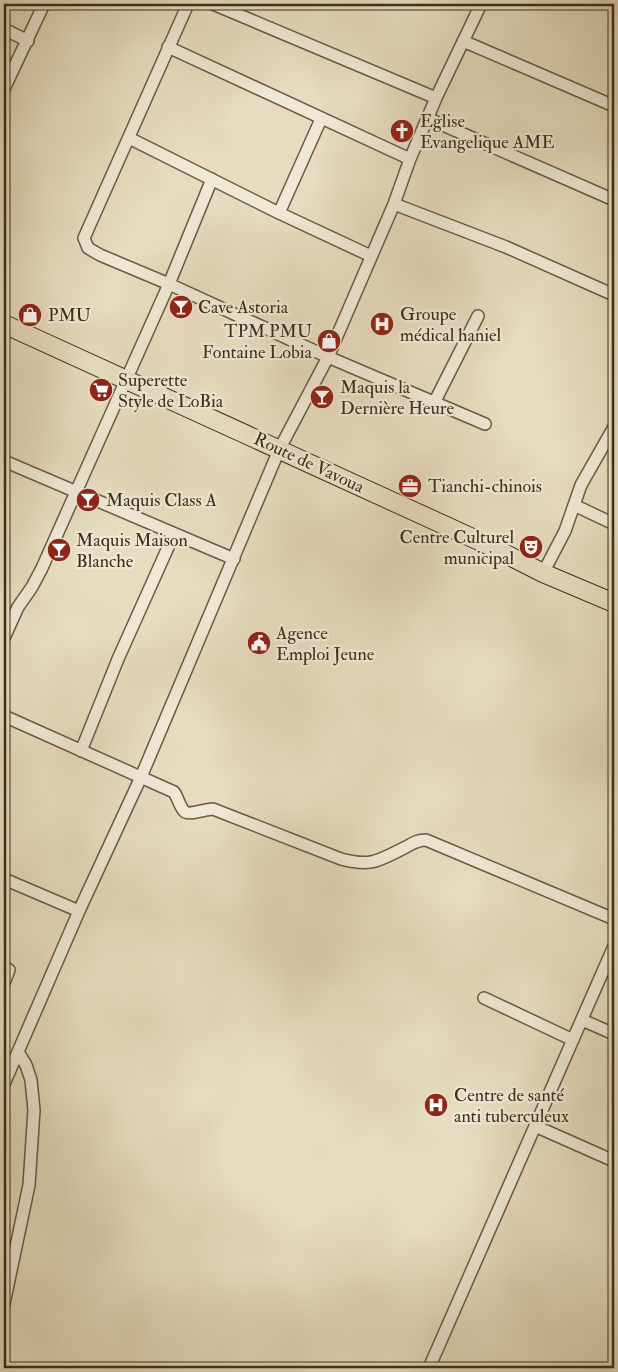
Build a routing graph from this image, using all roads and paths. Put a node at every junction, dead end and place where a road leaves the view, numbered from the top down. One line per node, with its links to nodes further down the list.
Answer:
1 (44, 4): 6 (street)
2 (188, 4): 8 (street)
3 (213, 4): 10 (street)
4 (481, 4): 7 (street)
5 (4, 29): 6 (street)
6 (28, 41): 9 (street)
7 (463, 41): 10 (street); 11 (street)
8 (168, 47): 12 (street); 14 (street)
9 (4, 89)
10 (436, 98): 13 (street)
11 (614, 106)
12 (321, 118): 15 (street); 19 (street)
13 (427, 118): 15 (street); 17 (street)
14 (129, 138): 16 (street); 21 (street)
15 (410, 158): 18 (street)
16 (212, 179): 19 (street); 21 (street)
17 (614, 200)
18 (394, 204): 20 (street); 22 (street)
19 (279, 213): 20 (street)
20 (371, 256): 25 (street)
21 (169, 284): 25 (street); 26 (street)
22 (614, 295)
23 (478, 316): 27 (street)
24 (4, 324): 26 (main road, Route de Vavoua)
25 (328, 357): 27 (street); 30 (street)
26 (127, 381): 30 (main road, Route de Vavoua); 32 (street)
27 (434, 402): 28 (street)
28 (485, 424)
29 (614, 427): 33 (street)
30 (279, 450): 36 (street); 37 (main road, Route de Vavoua)
31 (4, 461): 32 (street)
32 (75, 492): 35 (street); 39 (street)
33 (574, 505): 34 (street); 37 (street)
34 (614, 524)
35 (174, 534): 36 (street); 41 (street)
36 (234, 559): 42 (street)
37 (543, 573): 38 (main road, Route de Vavoua)
38 (614, 603)
39 (4, 638)
40 (4, 716): 41 (street)
41 (81, 751): 42 (street)
42 (141, 777): 44 (street); 45 (street)
43 (4, 879): 44 (street)
44 (79, 911): 53 (street)
45 (614, 919)
46 (614, 946): 50 (street)
47 (4, 967): 48 (street)
48 (4, 983)
49 (484, 998): 52 (street)
50 (582, 1020): 51 (street); 52 (street)
51 (614, 1034)
52 (573, 1040): 55 (street)
53 (18, 1052): 54 (street); 57 (street)
54 (4, 1084)
55 (535, 1126): 56 (street); 58 (street)
56 (614, 1161)
57 (4, 1304)
58 (429, 1368)

